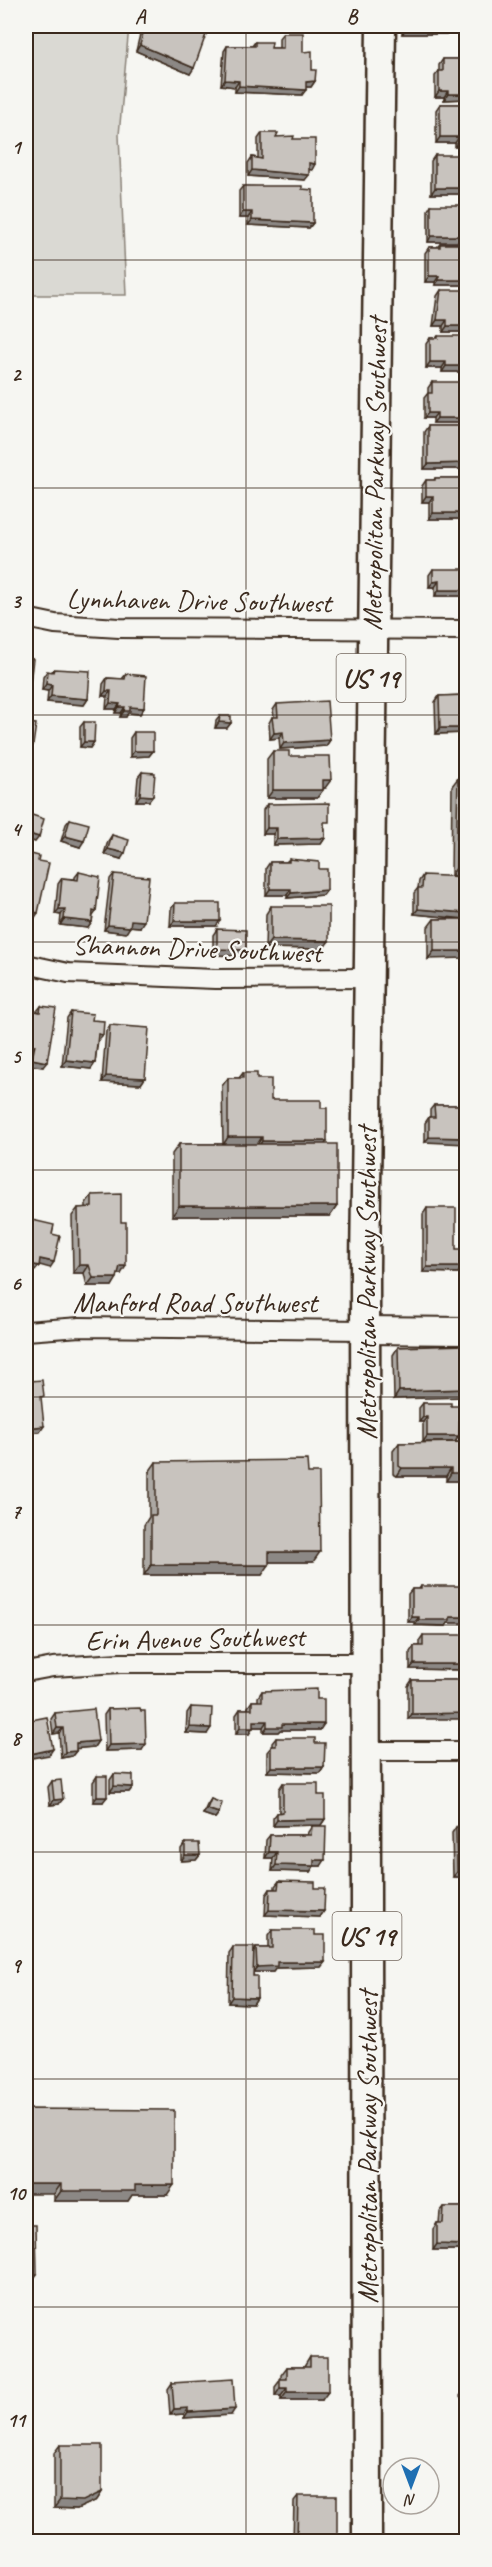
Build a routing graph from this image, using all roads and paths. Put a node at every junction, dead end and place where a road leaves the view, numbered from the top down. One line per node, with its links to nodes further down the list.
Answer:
1 (381, 26): 3 (main road, Metropolitan Parkway Southwest / US 19)
2 (26, 618): 3 (street, Lynnhaven Drive Southwest)
3 (372, 630): 4 (street, Lynnhaven Drive Southwest); 6 (main road, Metropolitan Parkway Southwest / US 19)
4 (466, 630)
5 (26, 964): 6 (street, Shannon Drive Southwest)
6 (368, 978): 8 (main road, Metropolitan Parkway Southwest / US 19)
7 (26, 1330): 8 (street, Manford Road Southwest)
8 (365, 1330): 9 (main road); 10 (main road, Metropolitan Parkway Southwest / US 19)
9 (466, 1331)
10 (367, 1663): 11 (street, Erin Avenue Southwest); 12 (main road, Metropolitan Parkway Southwest / US 19)
11 (26, 1672)
12 (367, 1751): 13 (street); 14 (main road, Metropolitan Parkway Southwest / US 19)
13 (466, 1751)
14 (367, 2541)

